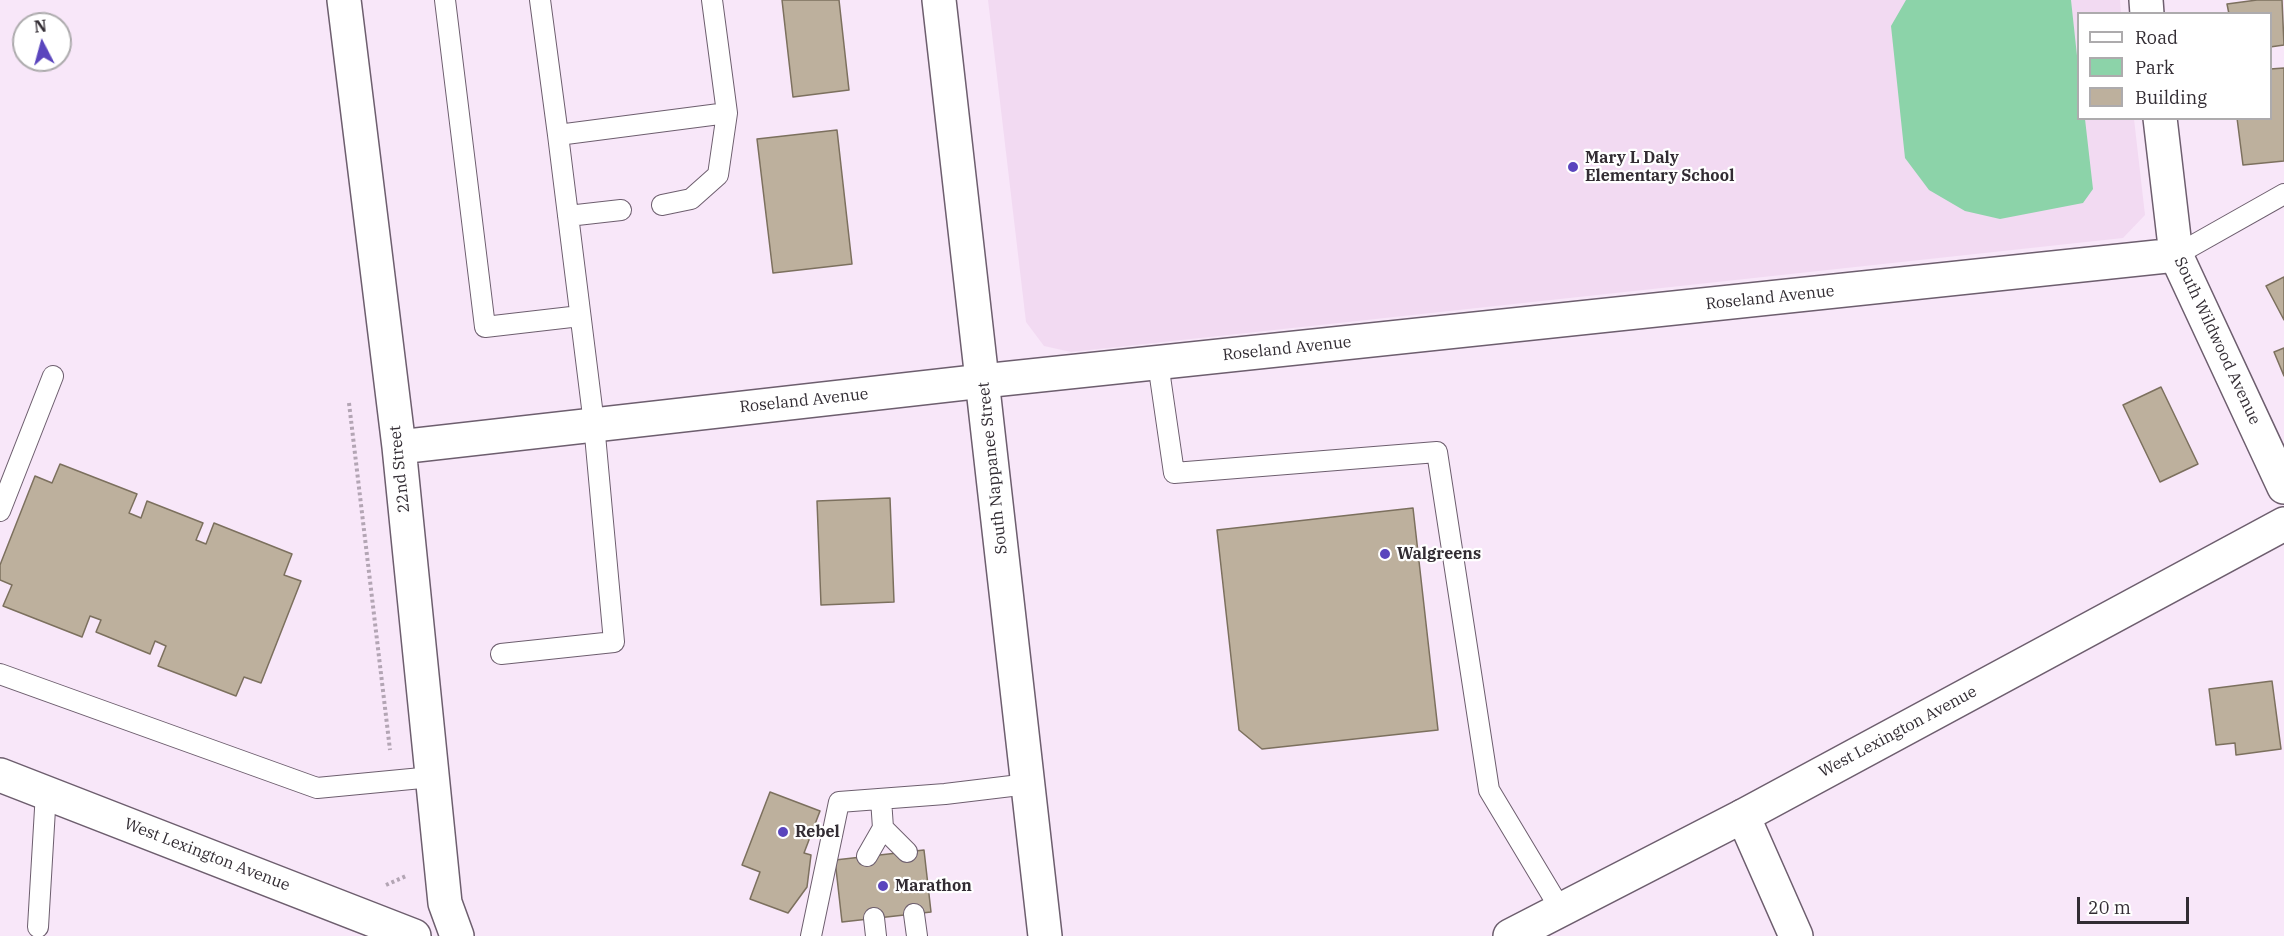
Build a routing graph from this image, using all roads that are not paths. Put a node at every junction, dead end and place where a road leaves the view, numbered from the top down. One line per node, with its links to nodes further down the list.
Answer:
1 (344, 0): 19 (street, 22nd Street)
2 (446, 0): 14 (lane)
3 (540, 0): 8 (lane)
4 (712, 0): 6 (lane)
5 (939, 0): 17 (street, South Nappanee Street)
6 (727, 113): 8 (lane); 10 (lane)
7 (2160, 120): 13 (street, South Wildwood Avenue)
8 (558, 135): 12 (lane)
9 (2284, 194): 13 (lane)
10 (662, 205)
11 (621, 210): 12 (lane)
12 (568, 216): 14 (lane)
13 (2176, 255): 15 (street, Roseland Avenue); 20 (street, South Wildwood Avenue)
14 (580, 316): 18 (lane)
15 (1158, 363): 17 (street, Roseland Avenue); 34 (lane)
16 (52, 376): 21 (lane)
17 (983, 381): 18 (street, Roseland Avenue); 27 (street, South Nappanee Street)
18 (594, 424): 19 (street, Roseland Avenue); 23 (lane)
19 (399, 447): 26 (street, 22nd Street)
20 (2284, 487)
21 (0, 511)
22 (2284, 524): 30 (street, West Lexington Avenue)
23 (501, 654)
24 (0, 674): 26 (lane)
25 (0, 774): 28 (street, West Lexington Avenue)
26 (432, 777): 38 (street, 22nd Street)
27 (1028, 784): 29 (lane); 41 (street, South Nappanee Street)
28 (45, 792): 36 (lane); 37 (street, West Lexington Avenue)
29 (881, 799): 31 (lane); 39 (lane)
30 (1743, 816): 34 (street, West Lexington Avenue); 43 (street)
31 (883, 828): 32 (lane); 33 (lane)
32 (906, 852)
33 (867, 856)
34 (1561, 910): 42 (street, West Lexington Avenue)
35 (914, 914): 40 (lane)
36 (38, 927)
37 (414, 936)
38 (457, 936)
39 (811, 936)
40 (917, 936)
41 (1045, 936)
42 (1510, 936)
43 (1796, 936)

